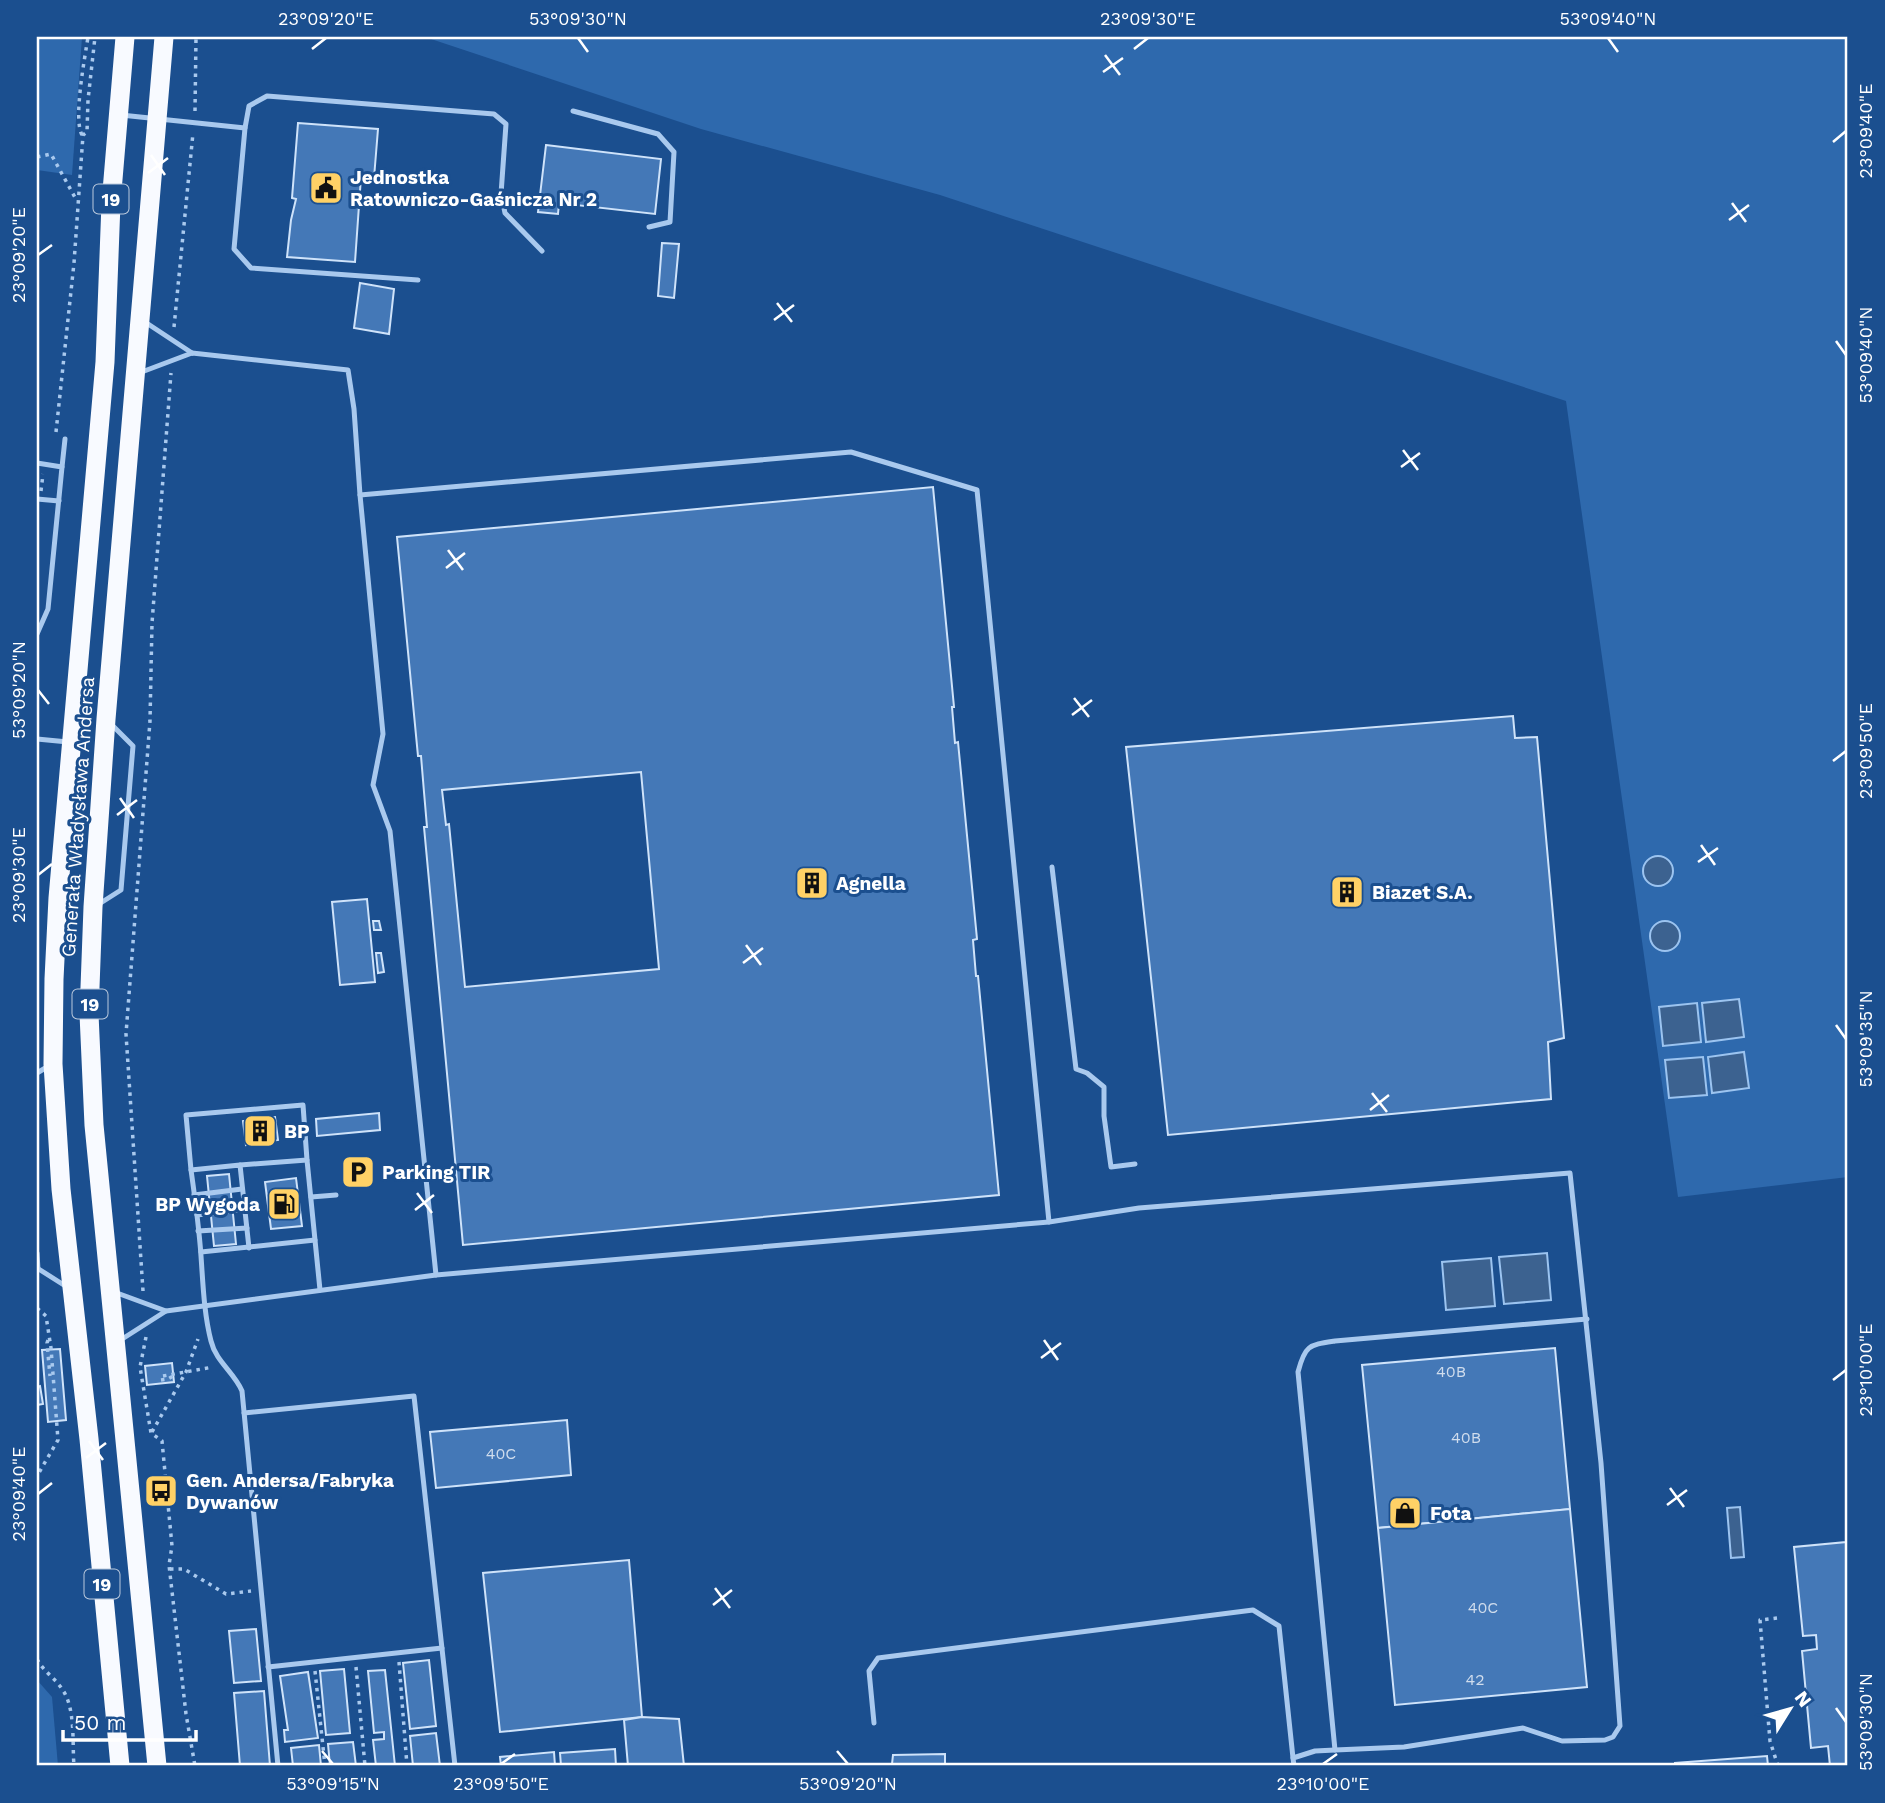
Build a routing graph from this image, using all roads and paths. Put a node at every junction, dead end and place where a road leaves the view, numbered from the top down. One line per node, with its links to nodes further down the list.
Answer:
1 (87, 37): 11 (path)
2 (95, 37): 11 (path)
3 (125, 37): 7 (highway, Generała Władysława Andersa / 19)
4 (164, 37): 8 (highway, Generała Władysława Andersa / 19)
5 (196, 37): 9 (path)
6 (573, 111): 14 (lane)
7 (118, 115): 8 (lane); 32 (highway, Generała Władysława Andersa / 19)
8 (158, 119): 9 (lane); 17 (highway, Generała Władysława Andersa / 19)
9 (193, 123): 10 (lane); 18 (path)
10 (244, 128): 15 (lane); 16 (lane)
11 (83, 135): 13 (path)
12 (37, 158): 13 (path)
13 (78, 203): 22 (path)
14 (649, 227)
15 (542, 251)
16 (418, 280)
17 (140, 319): 19 (lane); 21 (highway, Generała Władysława Andersa / 19)
18 (174, 329)
19 (192, 353): 21 (lane); 26 (lane)
20 (171, 373): 58 (path)
21 (135, 374): 30 (highway, Generała Władysława Andersa / 19)
22 (58, 424)
23 (65, 439): 25 (lane)
24 (37, 463): 25 (lane)
25 (62, 467): 28 (lane)
26 (360, 495): 46 (lane); 54 (lane)
27 (37, 499): 28 (lane)
28 (59, 501): 29 (lane)
29 (37, 635)
30 (106, 719): 34 (highway, Generała Władysława Andersa / 19); 34 (lane)
31 (37, 739): 32 (lane)
32 (71, 742): 35 (highway, Generała Władysława Andersa / 19)
33 (1052, 867): 37 (lane)
34 (93, 907): 56 (highway, Generała Władysława Andersa / 19)
35 (45, 1068): 55 (highway, Generała Władysława Andersa / 19)
36 (307, 1160): 38 (lane); 39 (lane); 43 (lane)
37 (1135, 1164)
38 (240, 1165): 39 (lane); 40 (lane)
39 (191, 1170): 41 (lane)
40 (242, 1189): 41 (lane); 44 (lane)
41 (194, 1195): 45 (lane)
42 (335, 1195): 43 (lane)
43 (311, 1197): 49 (lane)
44 (245, 1209): 45 (lane); 47 (lane)
45 (197, 1215): 48 (lane)
46 (1049, 1222): 54 (lane); 62 (lane)
47 (247, 1228): 48 (lane); 50 (lane)
48 (198, 1231): 51 (lane)
49 (315, 1240): 50 (lane); 57 (lane)
50 (249, 1248): 51 (lane)
51 (201, 1252): 59 (lane)
52 (37, 1253): 53 (lane)
53 (38, 1269): 55 (lane)
54 (436, 1275): 57 (lane)
55 (72, 1290): 86 (highway, Generała Władysława Andersa / 19)
56 (110, 1290): 61 (lane); 65 (highway, Generała Władysława Andersa / 19)
57 (320, 1290): 59 (lane)
58 (143, 1292)
59 (205, 1306): 61 (lane); 66 (lane); 67 (path)
60 (37, 1308): 63 (path)
61 (166, 1311): 65 (lane)
62 (1587, 1319): 83 (lane); 83 (lane)
63 (49, 1338): 68 (path); 72 (path)
64 (146, 1338): 71 (path)
65 (115, 1343): 87 (highway, Generała Władysława Andersa / 19)
66 (222, 1365): 67 (path); 70 (lane)
67 (186, 1372): 69 (path); 71 (path)
68 (50, 1376)
69 (162, 1378)
70 (244, 1413): 74 (lane); 76 (lane)
71 (151, 1433): 73 (path)
72 (37, 1476)
73 (169, 1567): 74 (path); 88 (path)
74 (261, 1589): 81 (lane)
75 (1777, 1618): 95 (path)
76 (442, 1648): 77 (lane); 93 (lane)
77 (398, 1653): 78 (lane); 92 (path)
78 (355, 1658): 80 (lane); 91 (path)
79 (37, 1659): 85 (path)
80 (314, 1662): 81 (lane); 90 (path)
81 (268, 1667): 89 (lane)
82 (874, 1723): 84 (lane)
83 (1335, 1749): 84 (lane)
84 (1293, 1758): 94 (lane)
85 (74, 1766)
86 (120, 1766)
87 (157, 1766)
88 (195, 1766)
89 (278, 1766)
90 (325, 1766)
91 (365, 1766)
92 (407, 1766)
93 (455, 1766)
94 (1294, 1766)
95 (1778, 1766)

